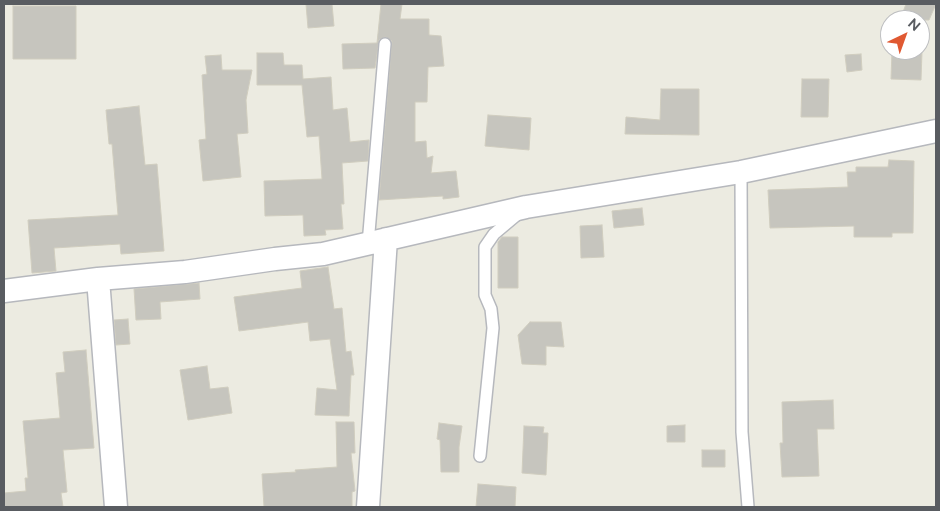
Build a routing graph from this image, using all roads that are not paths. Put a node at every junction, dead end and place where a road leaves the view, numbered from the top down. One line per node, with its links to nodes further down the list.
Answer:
1 (385, 44): 5 (lane)
2 (936, 132): 3 (street)
3 (740, 172): 4 (street); 11 (lane)
4 (526, 207): 5 (street); 8 (lane)
5 (377, 242): 6 (street); 10 (street)
6 (98, 280): 7 (street); 9 (street)
7 (4, 291)
8 (480, 456)
9 (116, 507)
10 (368, 507)
11 (748, 507)

